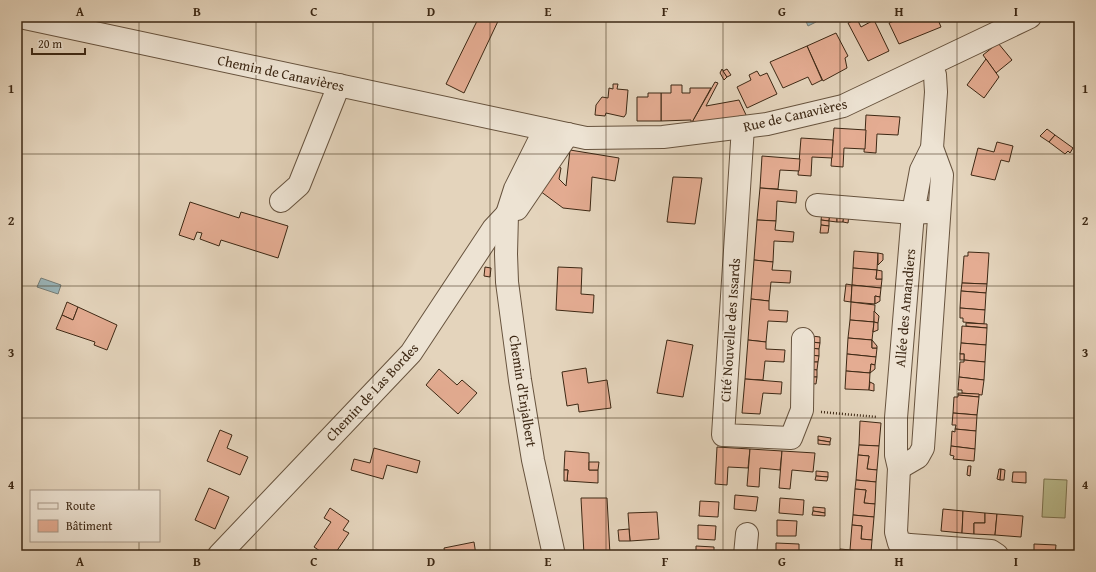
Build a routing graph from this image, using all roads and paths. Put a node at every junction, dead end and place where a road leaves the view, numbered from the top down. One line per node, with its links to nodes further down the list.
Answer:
1 (20, 17): 4 (street, Chemin de Canavières)
2 (1030, 17): 3 (street, Rue de Canavières)
3 (930, 65): 5 (street, Rue de Canavières); 8 (street, Allée des Amandiers)
4 (339, 85): 6 (street, Chemin de Canavières); 9 (street)
5 (743, 127): 7 (street, Rue de Canavières); 15 (street, Cité Nouvelle des Issards)
6 (543, 129): 7 (street, Rue de Canavières); 13 (street, Chemin d'Enjalbert)
7 (568, 134): 13 (street)
8 (932, 148): 11 (street); 12 (street, Allée des Amandiers)
9 (281, 201)
10 (817, 205): 12 (street)
11 (939, 211): 12 (street); 17 (street)
12 (913, 213): 16 (street, Allée des Amandiers)
13 (507, 220): 19 (street, Chemin de Las Bordes); 20 (street, Chemin d'Enjalbert)
14 (803, 339): 15 (street)
15 (802, 410): 16 (path)
16 (896, 418): 17 (street, Allée des Amandiers)
17 (899, 468): 18 (street, Allée des Amandiers)
18 (909, 550): 21 (street, Allée des Amandiers)
19 (219, 555)
20 (554, 555)
21 (997, 555)

